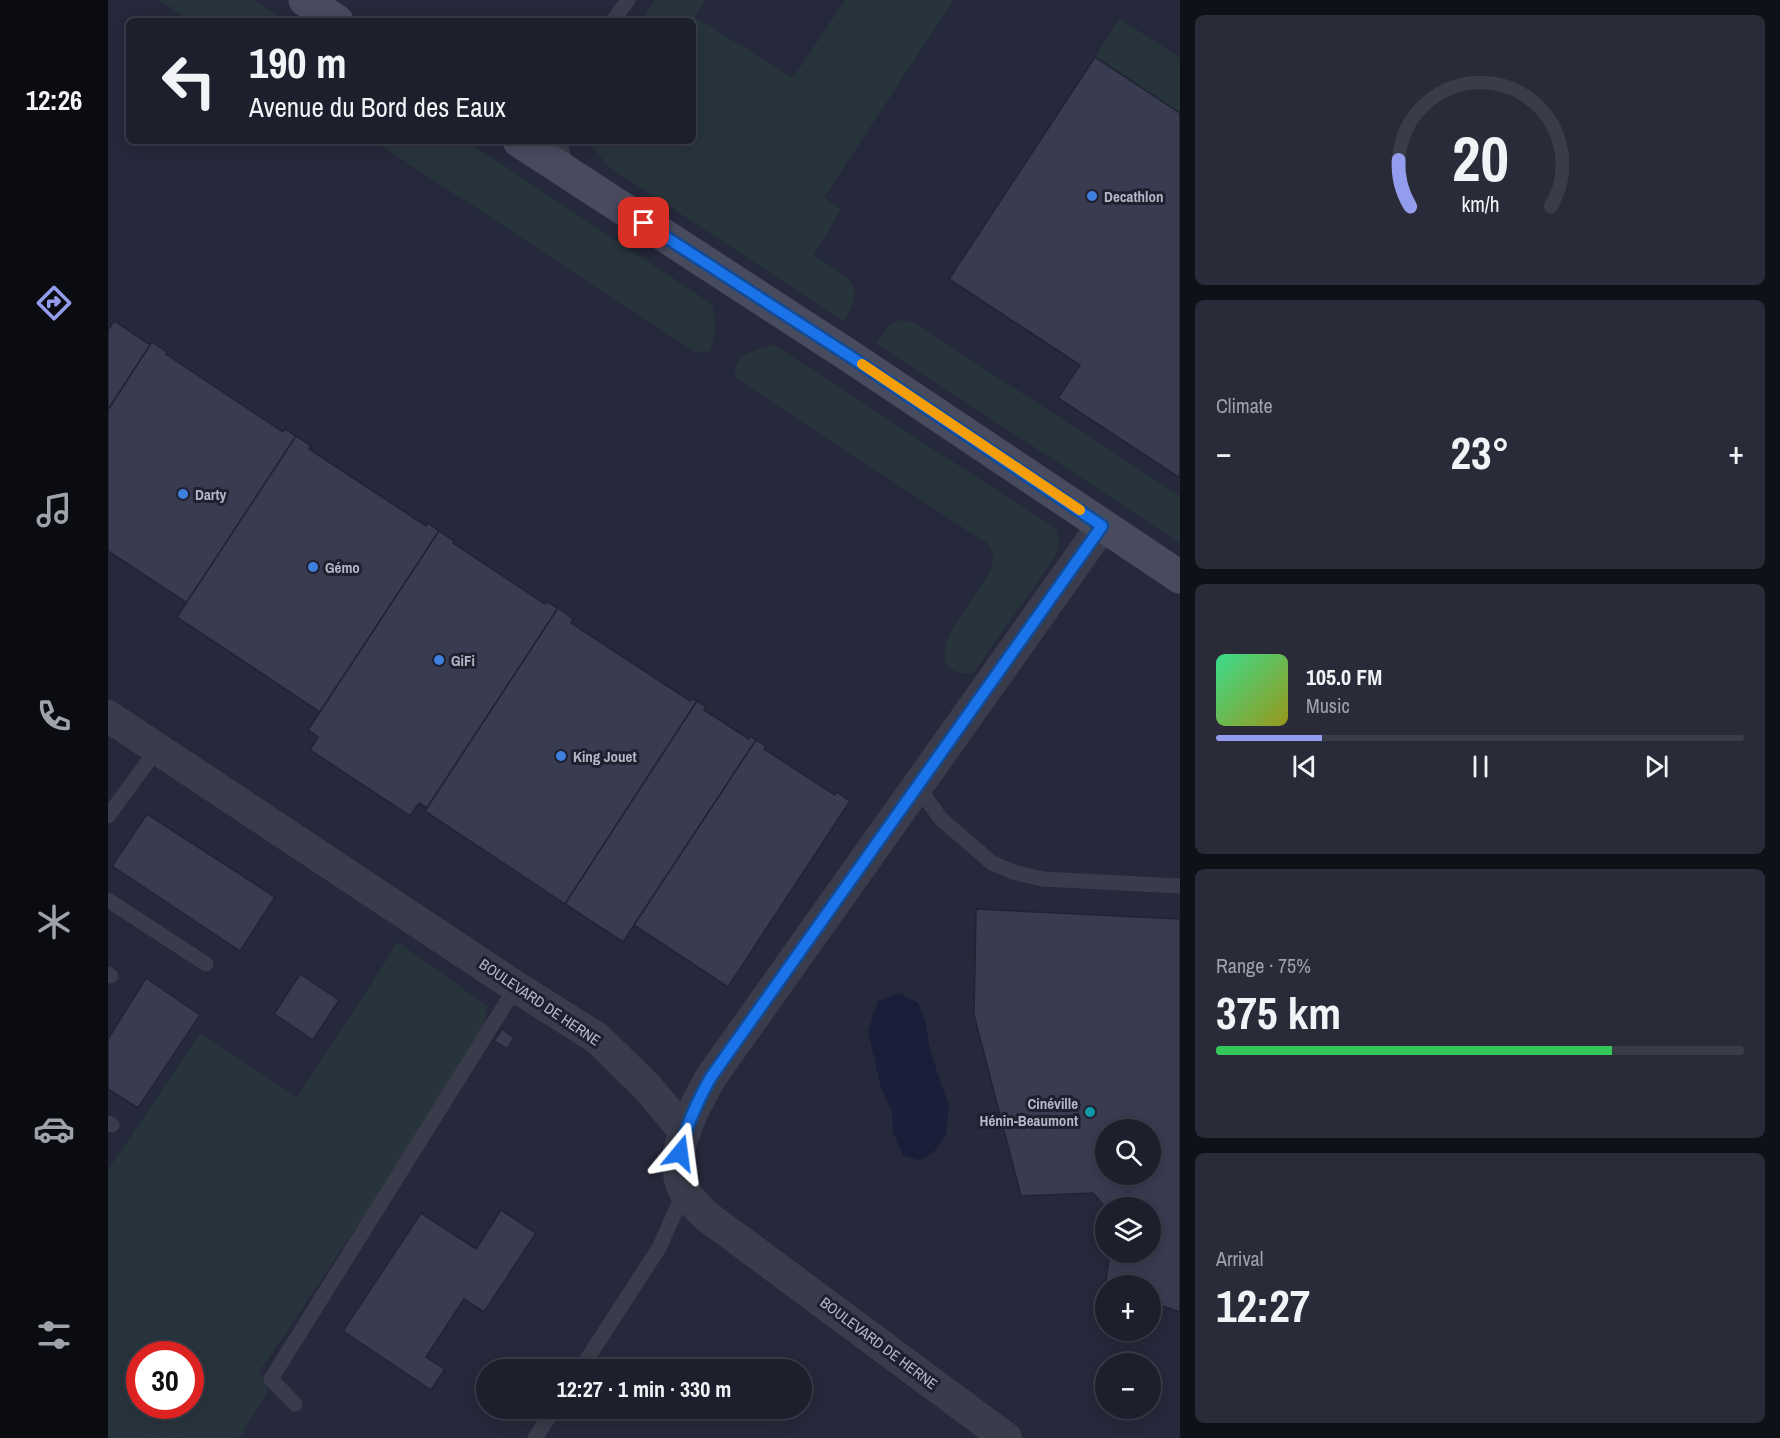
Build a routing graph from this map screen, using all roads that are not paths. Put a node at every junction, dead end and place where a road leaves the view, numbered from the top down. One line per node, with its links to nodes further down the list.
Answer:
1 (305, 0): 3 (street)
2 (628, 0): 4 (lane)
3 (332, 18)
4 (615, 18)
5 (524, 144): 7 (street)
6 (561, 144): 7 (lane)
7 (567, 173): 8 (street)
8 (1102, 526): 9 (street); 12 (street)
9 (1180, 577)
10 (108, 716): 11 (street, BOULEVARD DE HERNE)
11 (158, 748): 13 (lane); 17 (street, BOULEVARD DE HERNE)
12 (918, 787): 14 (lane); 18 (street)
13 (108, 816)
14 (1180, 886)
15 (108, 900): 16 (lane)
16 (206, 964)
17 (516, 987): 18 (street, BOULEVARD DE HERNE); 21 (lane)
18 (685, 1132): 19 (street)
19 (684, 1192): 20 (lane); 24 (street, BOULEVARD DE HERNE)
20 (587, 1359)
21 (295, 1404)
22 (548, 1419): 23 (lane)
23 (535, 1438)
24 (1006, 1438)

